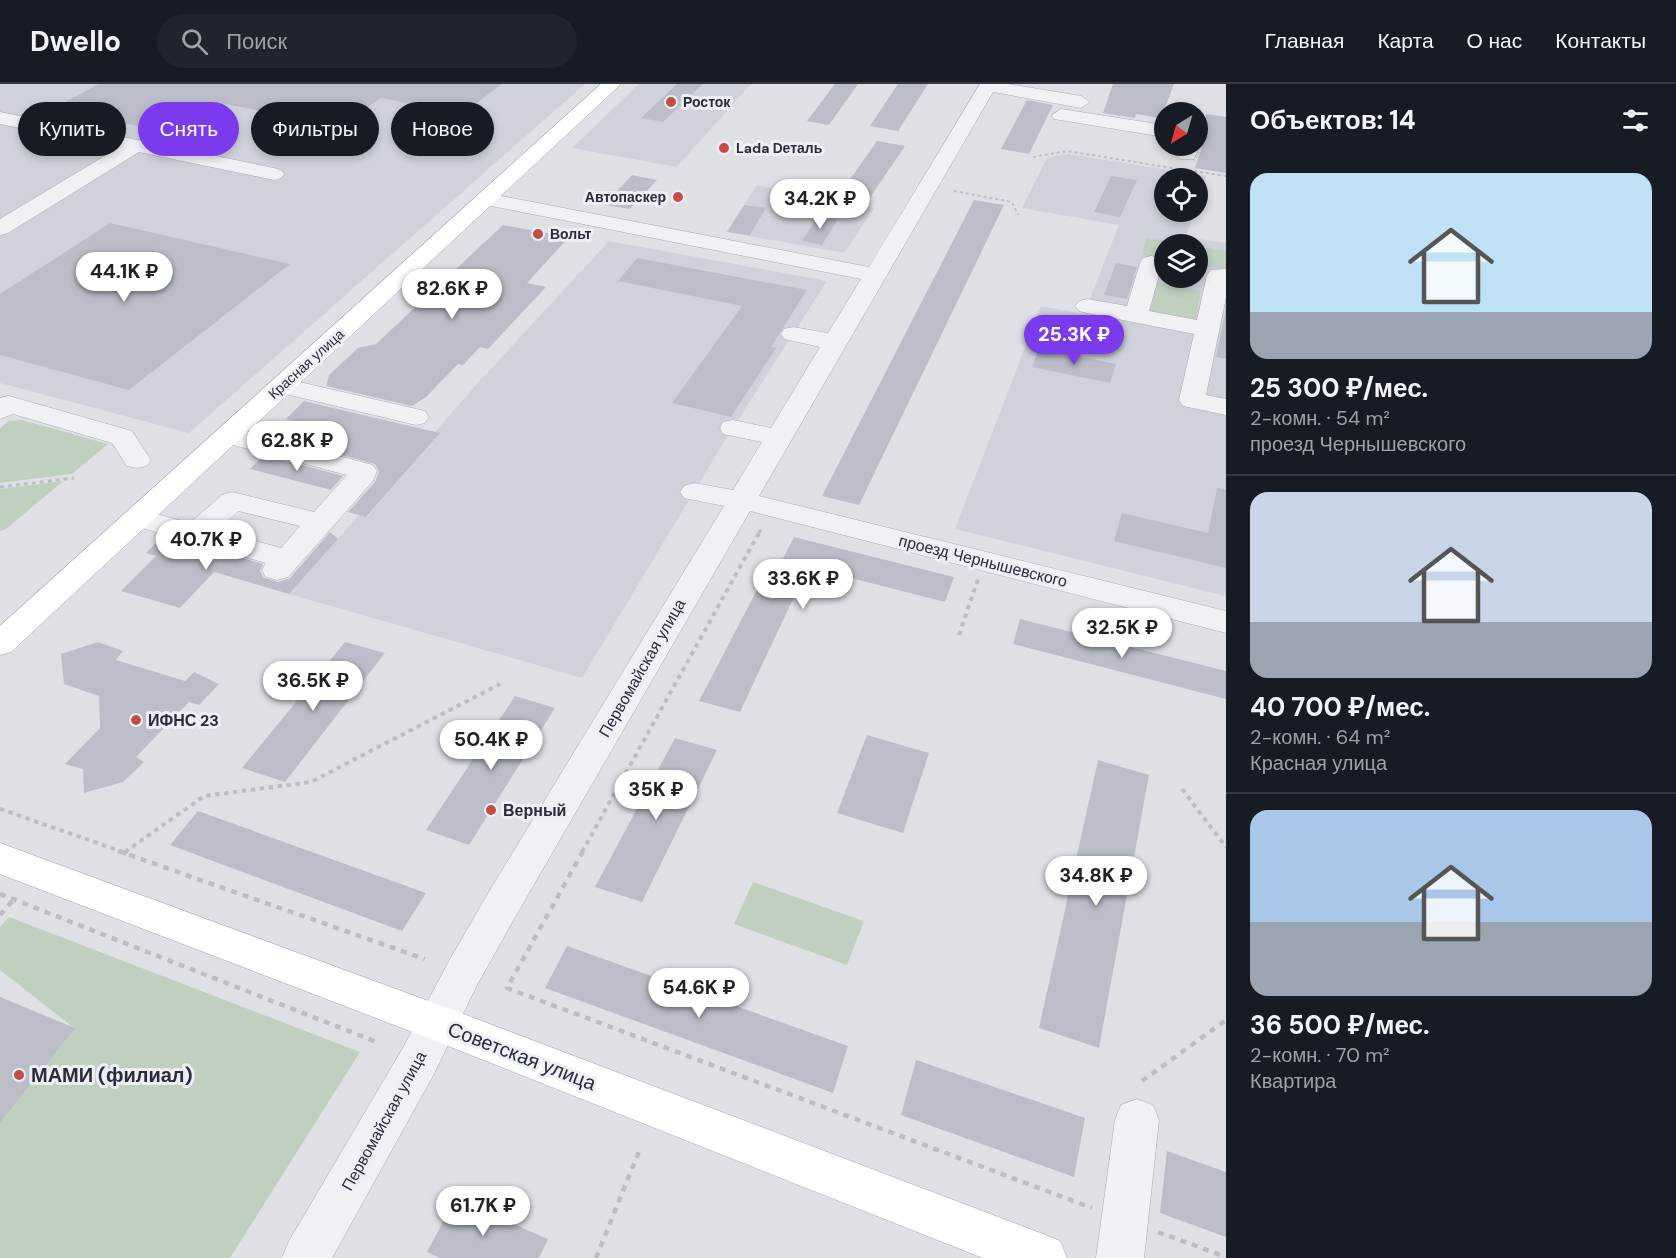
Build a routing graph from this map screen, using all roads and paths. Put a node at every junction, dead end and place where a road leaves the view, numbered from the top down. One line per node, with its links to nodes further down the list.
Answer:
1 (612, 84): 13 (main road, Красная улица)
2 (988, 85): 3 (street); 18 (street, Первомайская улица)
3 (1081, 102)
4 (1061, 115): 6 (street)
5 (0, 118): 7 (street)
6 (1154, 129)
7 (136, 146): 10 (street); 15 (street)
8 (1033, 157): 9 (path)
9 (1184, 160): 11 (path)
10 (274, 174)
11 (1226, 176)
12 (954, 191): 14 (path)
13 (486, 199): 18 (street); 24 (main road, Красная улица)
14 (1018, 215)
15 (0, 228)
16 (1154, 264): 20 (street)
17 (1214, 274): 21 (street)
18 (874, 275): 23 (street, Первомайская улица)
19 (1087, 306): 20 (street)
20 (1136, 315): 21 (street)
21 (1207, 329): 25 (street)
22 (793, 334): 23 (street)
23 (834, 342): 30 (street, Первомайская улица)
24 (282, 386): 27 (street); 29 (main road, Красная улица)
25 (1226, 407)
26 (0, 411): 31 (street)
27 (416, 417)
28 (733, 428): 30 (street)
29 (228, 435): 36 (main road, Красная улица); 38 (street)
30 (778, 437): 35 (street, Первомайская улица)
31 (137, 460)
32 (74, 477): 33 (path)
33 (0, 487)
34 (694, 492): 35 (street, проезд Чернышевского)
35 (741, 500): 41 (street, проезд Чернышевского); 55 (street, Первомайская улица)
36 (138, 518): 39 (street); 43 (main road, Красная улица)
37 (767, 520): 59 (path)
38 (320, 522): 39 (street); 39 (street)
39 (196, 534)
40 (980, 573): 42 (path)
41 (1226, 622)
42 (959, 635)
43 (0, 644)
44 (500, 684): 48 (path)
45 (1182, 789): 47 (path)
46 (0, 809): 48 (path)
47 (1226, 847)
48 (123, 854): 53 (path)
49 (0, 858): 55 (main road, Советская улица)
50 (0, 894): 51 (path)
51 (14, 899): 52 (path); 56 (path)
52 (0, 915)
53 (424, 959)
54 (1226, 1020): 57 (path)
55 (438, 1023): 61 (street, Первомайская улица); 63 (main road, Советская улица)
56 (379, 1043)
57 (1139, 1100): 59 (street)
58 (640, 1149): 62 (path)
59 (1123, 1239): 60 (path)
60 (1226, 1257)
61 (306, 1258)
62 (596, 1258)
63 (1043, 1258)

